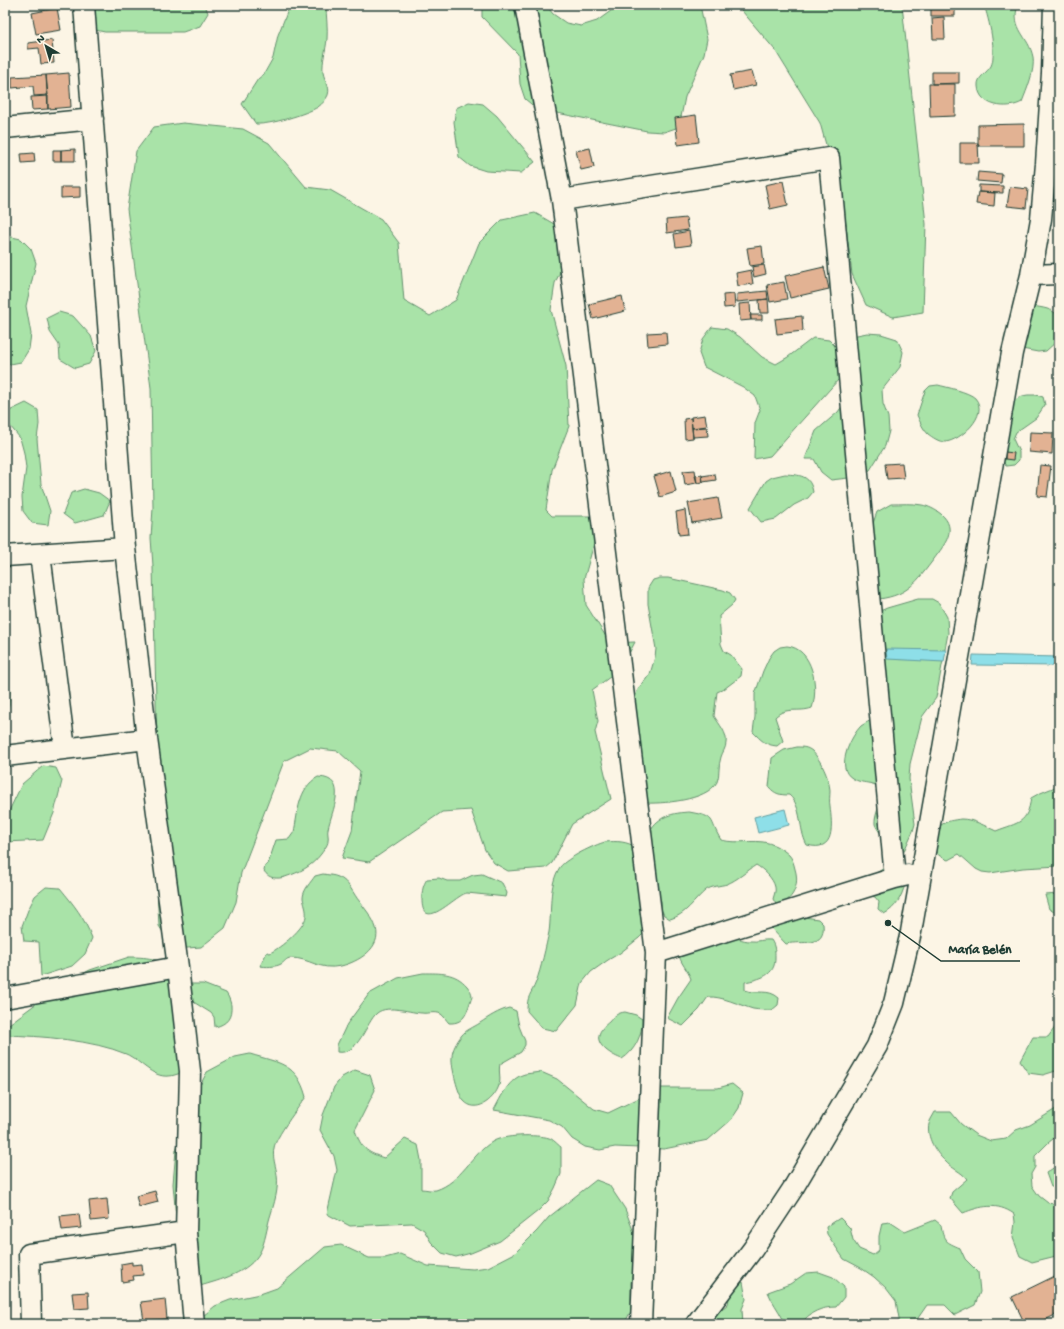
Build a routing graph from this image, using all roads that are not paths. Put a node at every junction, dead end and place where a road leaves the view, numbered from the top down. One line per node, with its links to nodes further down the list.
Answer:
1 (84, 5): 4 (street)
2 (525, 5): 6 (street)
3 (1054, 5): 8 (street)
4 (93, 119): 5 (street); 9 (street)
5 (5, 128)
6 (562, 200): 16 (street); 17 (street)
7 (1059, 274): 8 (street)
8 (1031, 275): 15 (street)
9 (125, 548): 10 (street); 12 (street)
10 (40, 554): 11 (street); 13 (street)
11 (5, 556)
12 (147, 739): 13 (street); 18 (street)
13 (65, 749): 14 (street)
14 (5, 756)
15 (922, 872): 16 (street); 24 (street)
16 (895, 878): 17 (street)
17 (656, 954): 23 (street)
18 (178, 967): 19 (street); 20 (street)
19 (5, 998)
20 (186, 1232): 21 (street); 22 (street)
21 (31, 1324)
22 (194, 1324)
23 (640, 1324)
24 (696, 1324)

